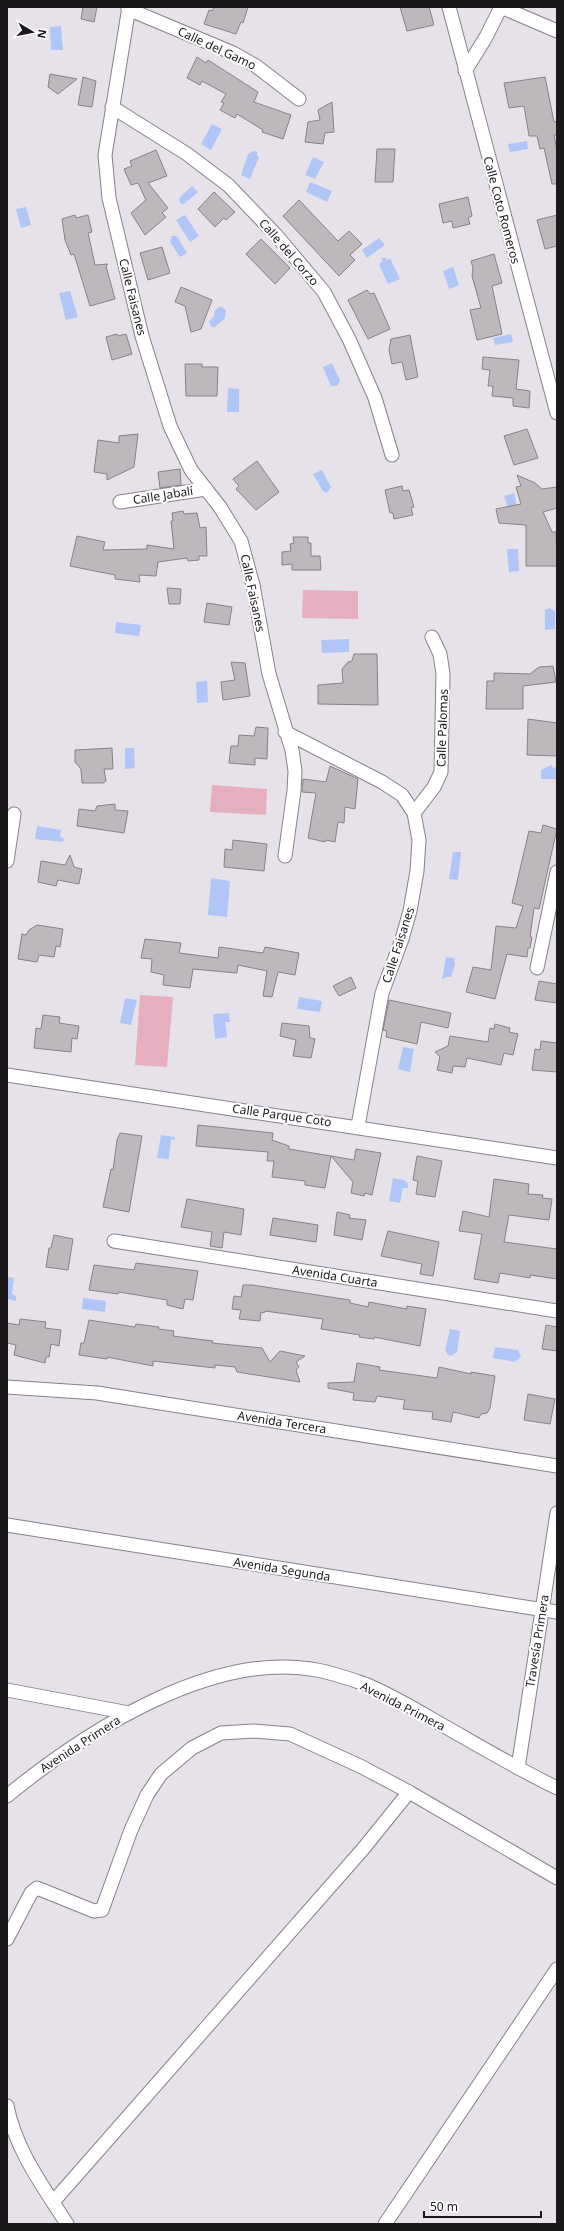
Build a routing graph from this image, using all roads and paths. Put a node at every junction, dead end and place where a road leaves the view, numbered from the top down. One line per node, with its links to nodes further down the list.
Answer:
1 (449, 7): 5 (street, Calle Coto Romeros)
2 (501, 7): 4 (street); 5 (street)
3 (128, 8): 6 (street, Calle del Gamo); 7 (street, Calle Faisanes)
4 (557, 31)
5 (465, 71): 8 (street, Calle Coto Romeros)
6 (299, 99)
7 (112, 107): 9 (street, Calle del Corzo); 10 (street, Calle Faisanes)
8 (557, 413)
9 (392, 455)
10 (206, 489): 11 (street, Calle Jabalí); 13 (street, Calle Faisanes)
11 (120, 502)
12 (432, 637): 14 (street, Calle Palomas)
13 (285, 732): 14 (street, Calle Faisanes); 16 (street)
14 (414, 813): 21 (street, Calle Faisanes)
15 (14, 814): 17 (street)
16 (285, 856)
17 (7, 861)
18 (557, 872): 19 (street)
19 (537, 968)
20 (7, 1075): 21 (street, Calle Parque Coto)
21 (358, 1126): 22 (street, Calle Parque Coto)
22 (557, 1158)
23 (114, 1240): 24 (street, Avenida Cuarta)
24 (557, 1311)
25 (7, 1387): 26 (street, Avenida Tercera)
26 (557, 1466)
27 (557, 1513): 29 (street, Travesía Primera)
28 (7, 1525): 29 (street, Avenida Segunda)
29 (542, 1610): 30 (street, Avenida Segunda); 33 (street, Travesía Primera)
30 (557, 1612)
31 (7, 1690): 32 (street)
32 (129, 1712): 33 (street, Avenida Primera); 36 (street, Avenida Primera)
33 (518, 1768): 34 (street, Avenida Primera)
34 (557, 1788)
35 (409, 1792): 37 (street); 38 (street); 41 (street)
36 (7, 1796)
37 (557, 1878)
38 (7, 1938)
39 (557, 1969): 43 (street)
40 (7, 2106): 41 (street)
41 (53, 2202): 42 (street)
42 (67, 2224)
43 (385, 2224)

